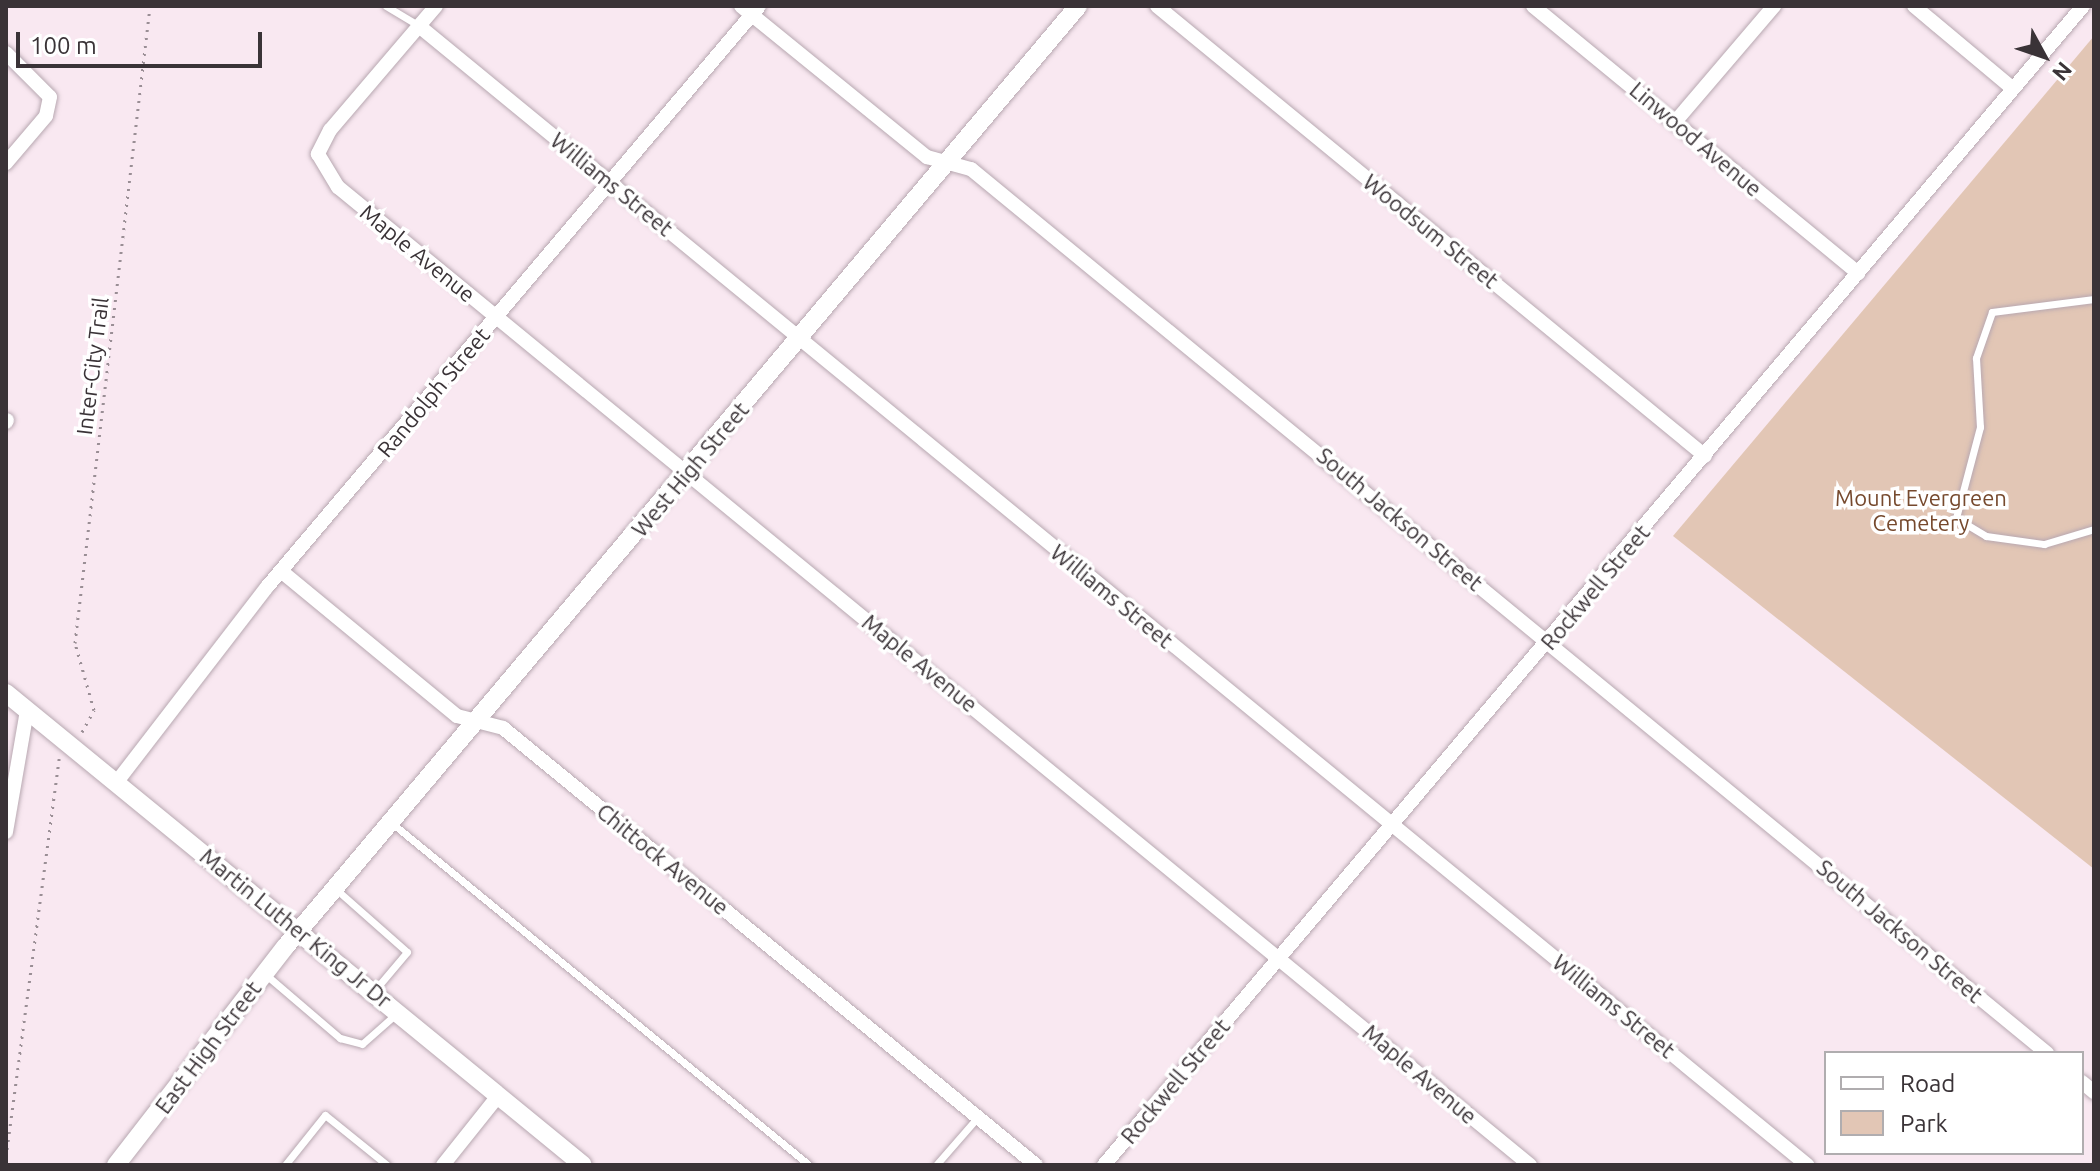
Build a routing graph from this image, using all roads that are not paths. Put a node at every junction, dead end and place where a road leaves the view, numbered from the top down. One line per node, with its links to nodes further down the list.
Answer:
1 (386, 6): 10 (lane)
2 (436, 6): 10 (street)
3 (1078, 6): 14 (street, West High Street)
4 (1157, 6): 21 (street, Woodsum Street)
5 (1533, 6): 13 (street, Linwood Avenue)
6 (1774, 6): 13 (street)
7 (1914, 6): 12 (street)
8 (2083, 6): 12 (street, Rockwell Street)
9 (750, 9): 14 (street, South Jackson Street); 16 (street, Randolph Street)
10 (419, 26): 16 (street, Williams Street); 19 (street, Maple Avenue)
11 (6, 53): 15 (street)
12 (2012, 88): 17 (street, Rockwell Street)
13 (1675, 122): 17 (street, Linwood Avenue)
14 (949, 160): 20 (street, West High Street); 25 (street, South Jackson Street)
15 (6, 163)
16 (609, 181): 19 (street, Randolph Street); 20 (street, Williams Street)
17 (1858, 273): 21 (street, Rockwell Street)
18 (2094, 299): 23 (lane)
19 (496, 317): 22 (street, Maple Avenue); 24 (street, Randolph Street)
20 (799, 338): 22 (street, West High Street); 31 (street, Williams Street)
21 (1705, 456): 25 (street, Rockwell Street)
22 (687, 472): 28 (street, West High Street); 35 (street, Maple Avenue)
23 (2094, 529)
24 (281, 571): 28 (street, Chittock Avenue); 29 (street, Randolph Street)
25 (1549, 642): 31 (street, Rockwell Street); 39 (street, South Jackson Street)
26 (6, 694): 27 (street, Martin Luther King Jr Dr)
27 (27, 710): 29 (street, Martin Luther King Jr Dr); 32 (street)
28 (479, 719): 30 (street, West High Street); 41 (street, Chittock Avenue)
29 (116, 783): 34 (street, Martin Luther King Jr Dr)
30 (393, 823): 33 (street, West High Street); 47 (lane)
31 (1393, 824): 35 (street, Rockwell Street); 52 (street, Williams Street)
32 (6, 832)
33 (338, 891): 34 (street, West High Street); 37 (lane)
34 (301, 931): 36 (street, East High Street); 37 (street, Martin Luther King Jr Dr)
35 (1280, 958): 50 (street, Rockwell Street); 51 (street, Maple Avenue)
36 (264, 973): 38 (lane); 42 (street, East High Street)
37 (374, 991): 38 (street, Martin Luther King Jr Dr)
38 (398, 1011): 40 (street, Martin Luther King Jr Dr)
39 (2045, 1051)
40 (498, 1096): 45 (street); 46 (street, Martin Luther King Jr Dr)
41 (978, 1116): 48 (lane); 49 (street, Chittock Avenue)
42 (116, 1165)
43 (285, 1165): 44 (lane)
44 (387, 1165)
45 (443, 1165)
46 (583, 1165)
47 (809, 1165)
48 (936, 1165)
49 (1036, 1165)
50 (1104, 1165)
51 (1530, 1165)
52 (1807, 1165)

